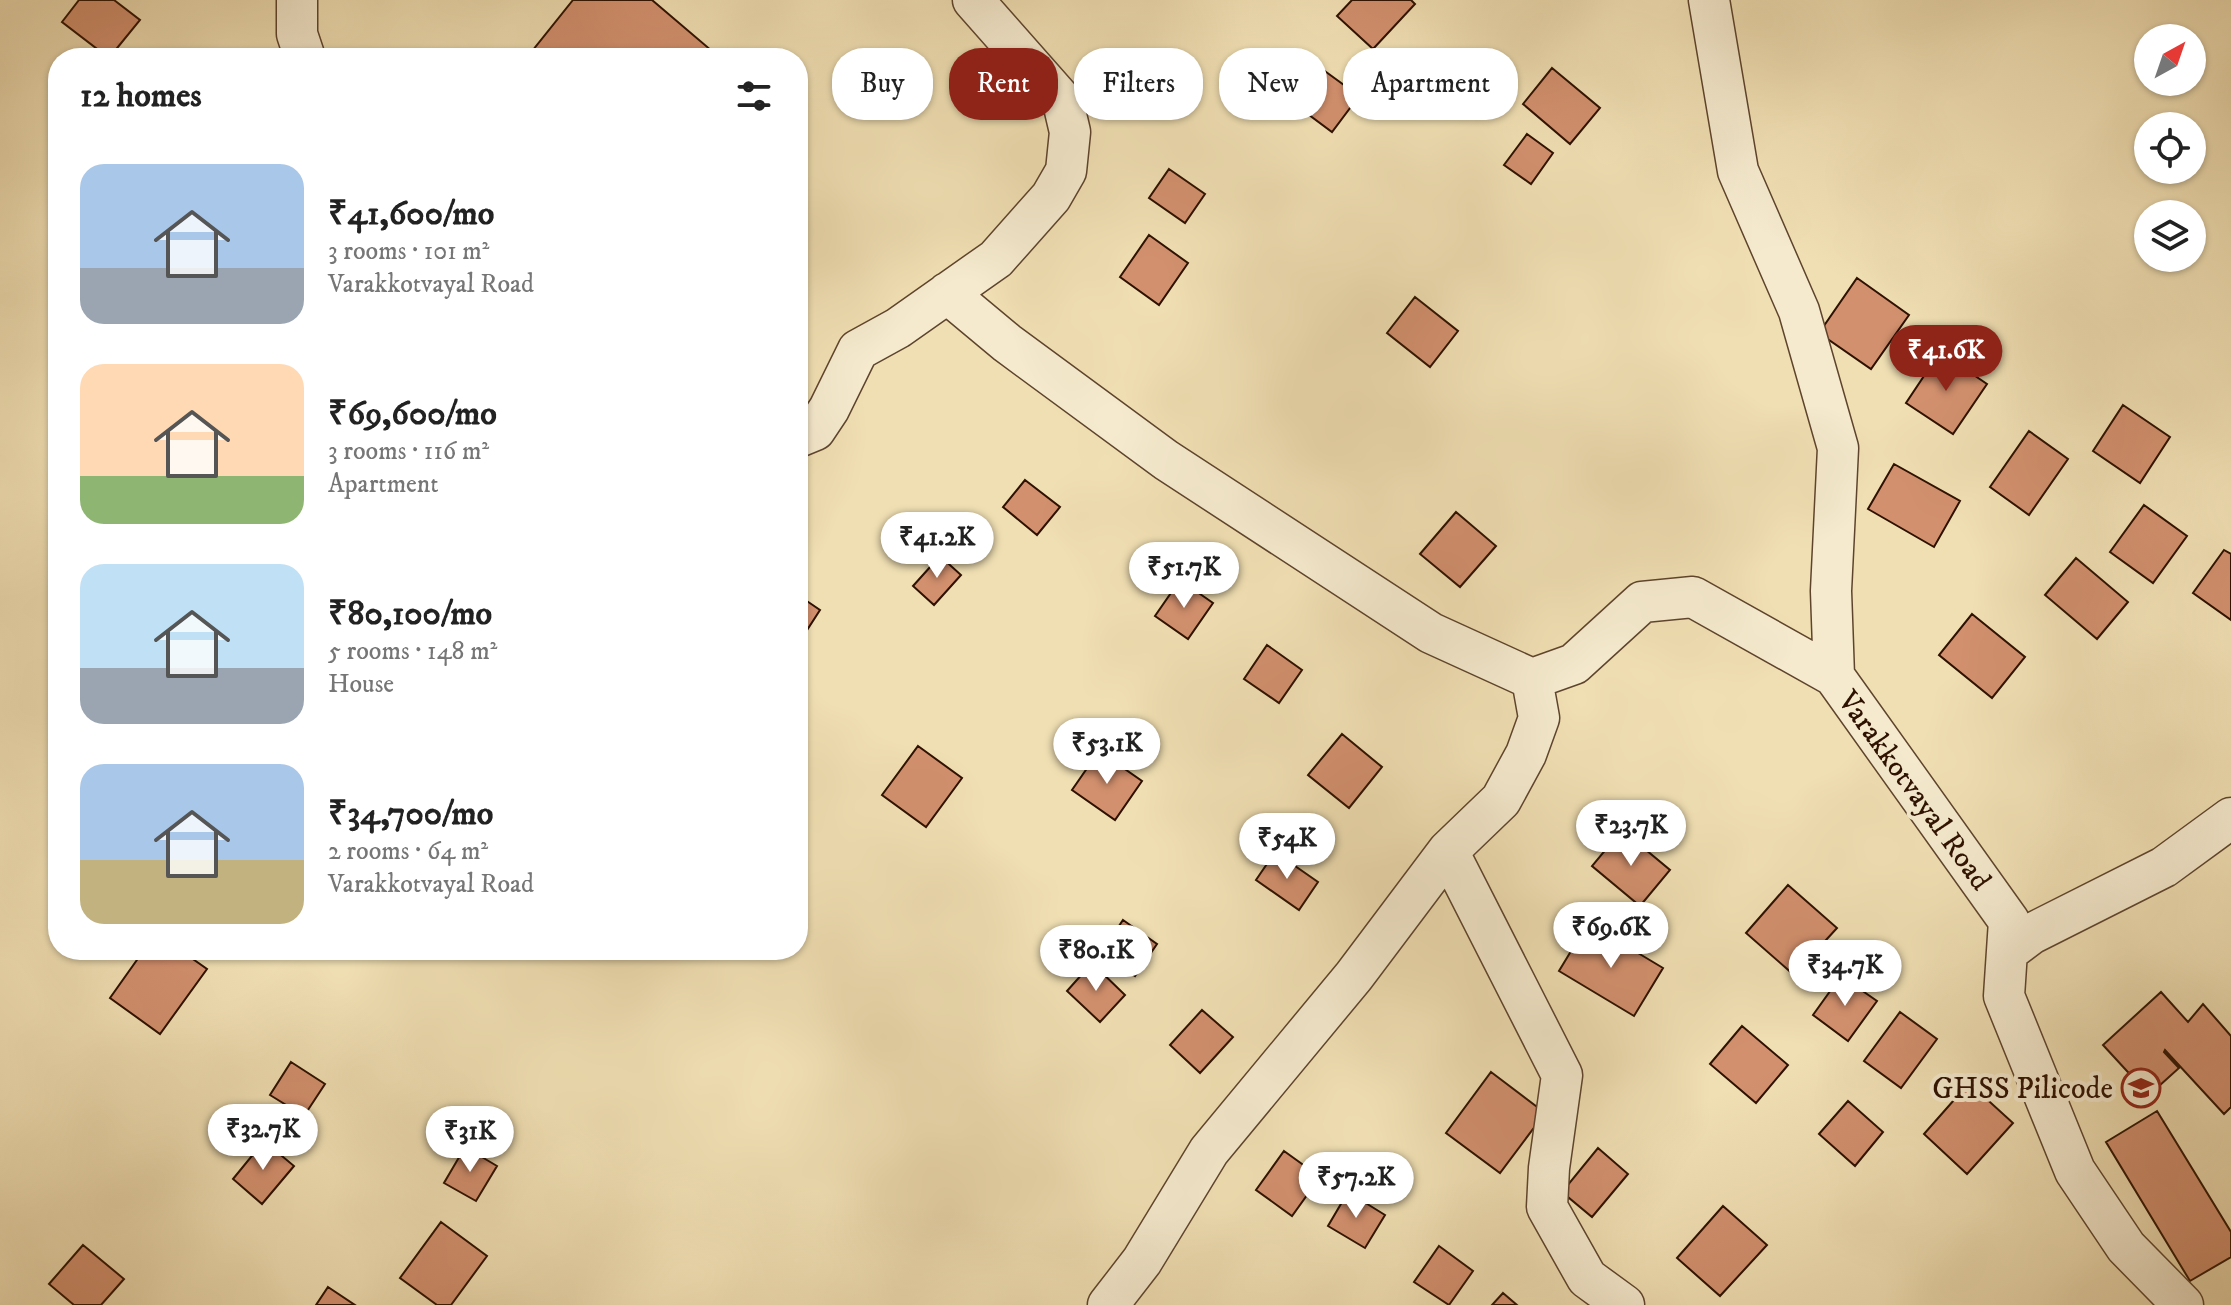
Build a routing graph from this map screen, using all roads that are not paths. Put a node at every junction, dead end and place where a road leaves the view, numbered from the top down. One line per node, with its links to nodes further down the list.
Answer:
1 (297, 0): 4 (street)
2 (973, 0): 5 (street)
3 (1709, 0): 7 (street, Varakkotvayal Road)
4 (302, 48)
5 (947, 293): 6 (street); 8 (street)
6 (808, 433)
7 (1834, 676): 8 (street); 11 (street, Varakkotvayal Road)
8 (1532, 679): 10 (street)
9 (2231, 818): 11 (street)
10 (1448, 851): 12 (street); 13 (street)
11 (2007, 952): 14 (street, Varakkotvayal Road)
12 (1108, 1305)
13 (1624, 1305)
14 (2183, 1305)

